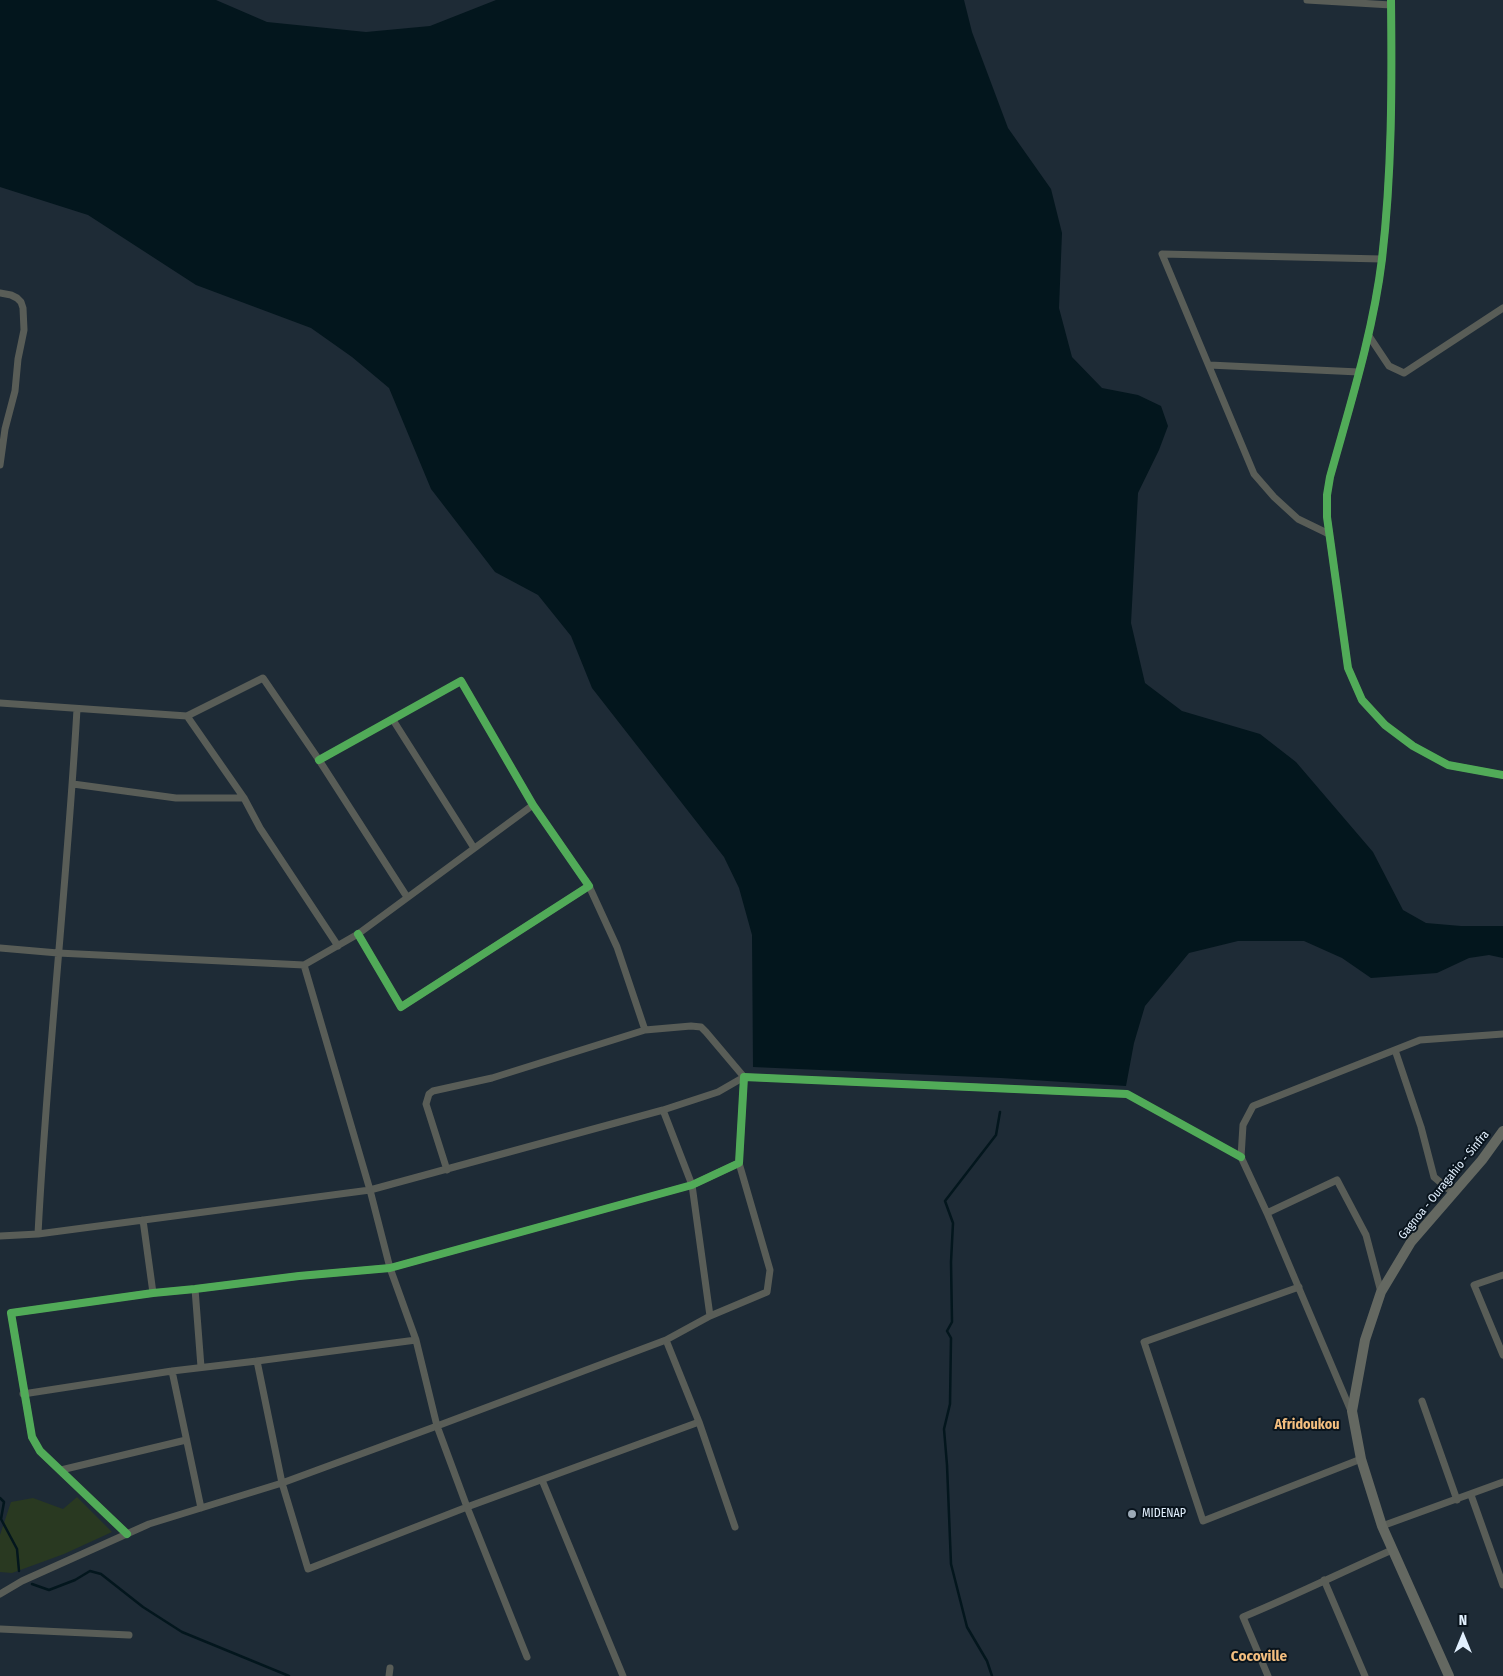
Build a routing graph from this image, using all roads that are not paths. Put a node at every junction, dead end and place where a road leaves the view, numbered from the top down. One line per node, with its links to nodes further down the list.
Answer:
1 (1307, 0): 2 (street)
2 (1391, 2): 3 (street)
3 (1382, 259): 6 (street); 7 (street)
4 (0, 294): 9 (street)
5 (1503, 308): 6 (street)
6 (1369, 336): 8 (street)
7 (1209, 366): 8 (street); 10 (street)
8 (1359, 372): 10 (street)
9 (0, 465)
10 (1330, 534): 16 (street)
11 (0, 703): 12 (street)
12 (76, 708): 13 (street); 17 (street)
13 (187, 716): 15 (street); 18 (street)
14 (393, 720): 15 (street); 19 (street); 20 (street)
15 (319, 760): 22 (street)
16 (1503, 776)
17 (73, 784): 18 (street); 26 (street)
18 (244, 798): 24 (street)
19 (534, 805): 20 (street); 21 (street)
20 (474, 848): 22 (street)
21 (589, 886): 23 (street); 28 (street)
22 (407, 898): 23 (street)
23 (358, 934): 24 (street)
24 (338, 946): 27 (street)
25 (0, 948): 26 (street)
26 (58, 953): 27 (street); 42 (street)
27 (304, 966): 38 (street)
28 (645, 1030): 31 (street); 36 (street)
29 (1503, 1034): 30 (street)
30 (1395, 1050): 34 (street); 39 (street)
31 (744, 1077): 32 (street); 34 (street); 35 (street)
32 (663, 1110): 36 (street); 37 (street)
33 (1503, 1131): 39 (main road, Gagnoa - Ouragahio - Sinfra)
34 (1241, 1157): 40 (street)
35 (739, 1163): 37 (street); 50 (street)
36 (447, 1170): 38 (street)
37 (692, 1185): 44 (street); 50 (street)
38 (370, 1190): 41 (street); 44 (street)
39 (1453, 1193): 48 (main road, Gagnoa - Ouragahio - Sinfra)
40 (1267, 1213): 46 (street); 48 (street)
41 (143, 1220): 42 (street); 49 (street)
42 (38, 1234): 43 (street)
43 (0, 1236)
44 (390, 1268): 47 (street); 51 (street)
45 (1503, 1275): 53 (street)
46 (1299, 1287): 59 (street); 63 (street)
47 (196, 1289): 49 (street); 55 (street)
48 (1381, 1292): 59 (main road, Gagnoa - Ouragahio - Sinfra)
49 (153, 1293): 57 (street)
50 (710, 1316): 52 (street)
51 (416, 1340): 54 (street); 61 (street)
52 (666, 1340): 60 (street); 61 (street)
53 (1503, 1355)
54 (257, 1361): 55 (street); 67 (street)
55 (201, 1367): 56 (street)
56 (172, 1371): 57 (street); 62 (street)
57 (23, 1394): 64 (street)
58 (1422, 1401): 69 (street)
59 (1352, 1411): 63 (main road, Gagnoa - Ouragahio - Sinfra)
60 (699, 1422): 65 (street); 73 (street)
61 (437, 1426): 67 (street); 70 (street)
62 (186, 1440): 64 (street); 71 (street)
63 (1361, 1459): 72 (main road, Gagnoa - Ouragahio - Sinfra)
64 (61, 1470): 74 (street)
65 (542, 1480): 70 (street); 82 (street)
66 (1503, 1482): 68 (street)
67 (282, 1483): 70 (street); 71 (street)
68 (1471, 1495): 69 (street); 77 (street)
69 (1457, 1500): 72 (street)
70 (467, 1507): 81 (street)
71 (200, 1508): 74 (street)
72 (1382, 1526): 75 (main road, Gagnoa - Ouragahio - Sinfra)
73 (735, 1527)
74 (127, 1534): 78 (street)
75 (1392, 1550): 76 (street); 85 (main road, Gagnoa - Ouragahio - Sinfra)
76 (1324, 1580): 83 (street); 84 (street)
77 (1503, 1585)
78 (0, 1594)
79 (0, 1629): 80 (street)
80 (128, 1635)
81 (527, 1657)
82 (623, 1676)
83 (1268, 1676)
84 (1365, 1676)
85 (1449, 1676)

